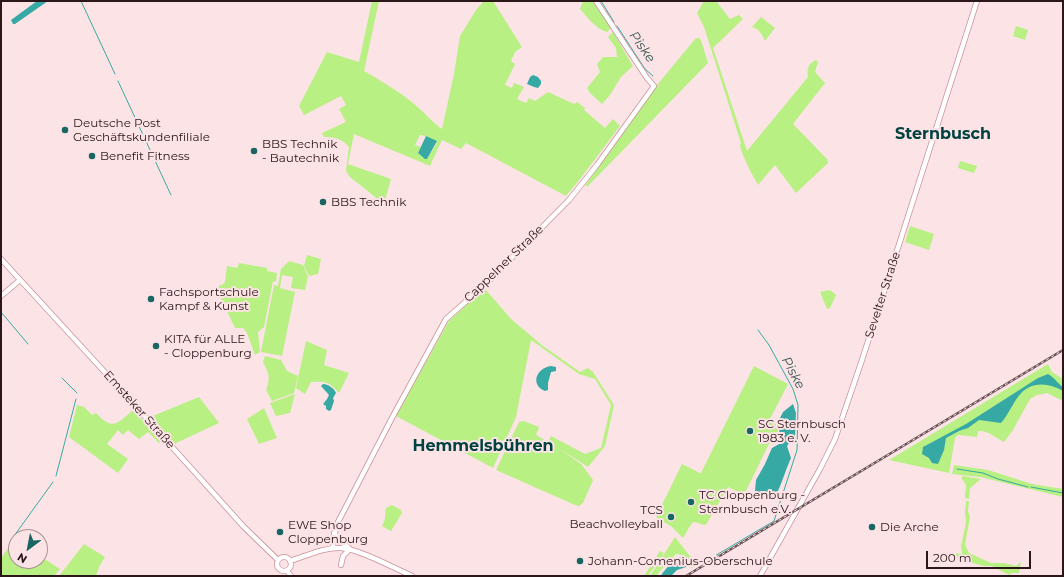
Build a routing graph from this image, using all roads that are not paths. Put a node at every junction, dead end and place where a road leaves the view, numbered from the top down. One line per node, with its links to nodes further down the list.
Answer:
1 (596, 1): 6 (street, Cappelner Straße)
2 (977, 1): 15 (street, Sevelter Straße)
3 (1, 259): 4 (street, Emsteker Straße)
4 (20, 280): 5 (street); 9 (street, Emsteker Straße)
5 (1, 296)
6 (334, 534): 7 (street, Cappelner Straße); 8 (street)
7 (333, 548): 8 (street); 10 (street)
8 (351, 550): 11 (street); 14 (street)
9 (278, 560): 10 (street); 12 (street, Emsteker Straße)
10 (290, 561): 12 (street)
11 (341, 565)
12 (287, 571): 13 (street, Emsteker Straße)
13 (291, 576)
14 (412, 576)
15 (760, 576)

